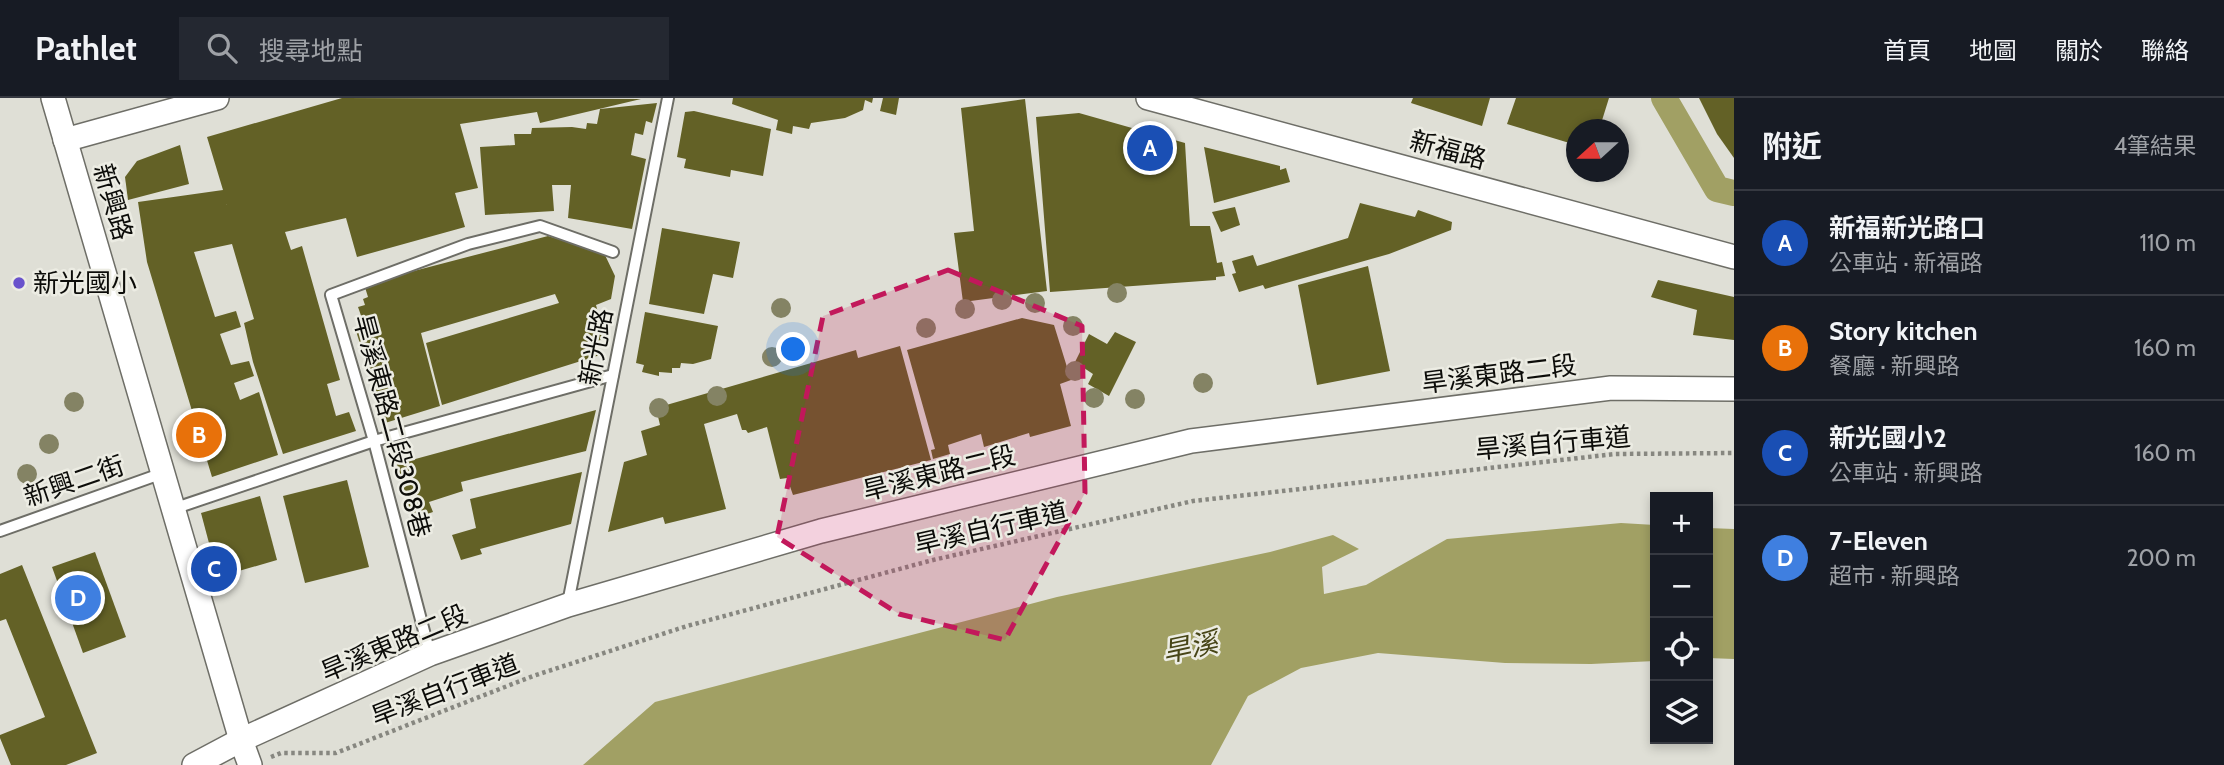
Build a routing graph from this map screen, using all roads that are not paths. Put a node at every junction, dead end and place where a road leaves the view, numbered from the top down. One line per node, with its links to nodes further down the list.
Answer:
1 (53, 98): 5 (street, 新興路)
2 (217, 98): 5 (street)
3 (668, 98): 8 (lane, 新光路)
4 (1148, 98): 7 (street, 新福路)
5 (65, 140): 11 (street, 新興路)
6 (612, 252): 10 (lane, 旱溪東路二段308巷)
7 (1734, 257)
8 (613, 375): 10 (lane); 14 (lane, 新光路)
9 (1734, 389): 14 (street, 旱溪東路二段)
10 (374, 441): 12 (lane); 15 (lane, 旱溪東路二段308巷)
11 (163, 473): 12 (street, 新興路); 13 (lane, 新興二街)
12 (173, 509): 16 (street, 新興路)
13 (0, 531)
14 (568, 605): 15 (street, 旱溪東路二段)
15 (429, 654): 16 (street, 旱溪東路二段)
16 (241, 740): 17 (street, 旱溪東路二段); 18 (street, 新興路)
17 (194, 765)
18 (250, 765)

